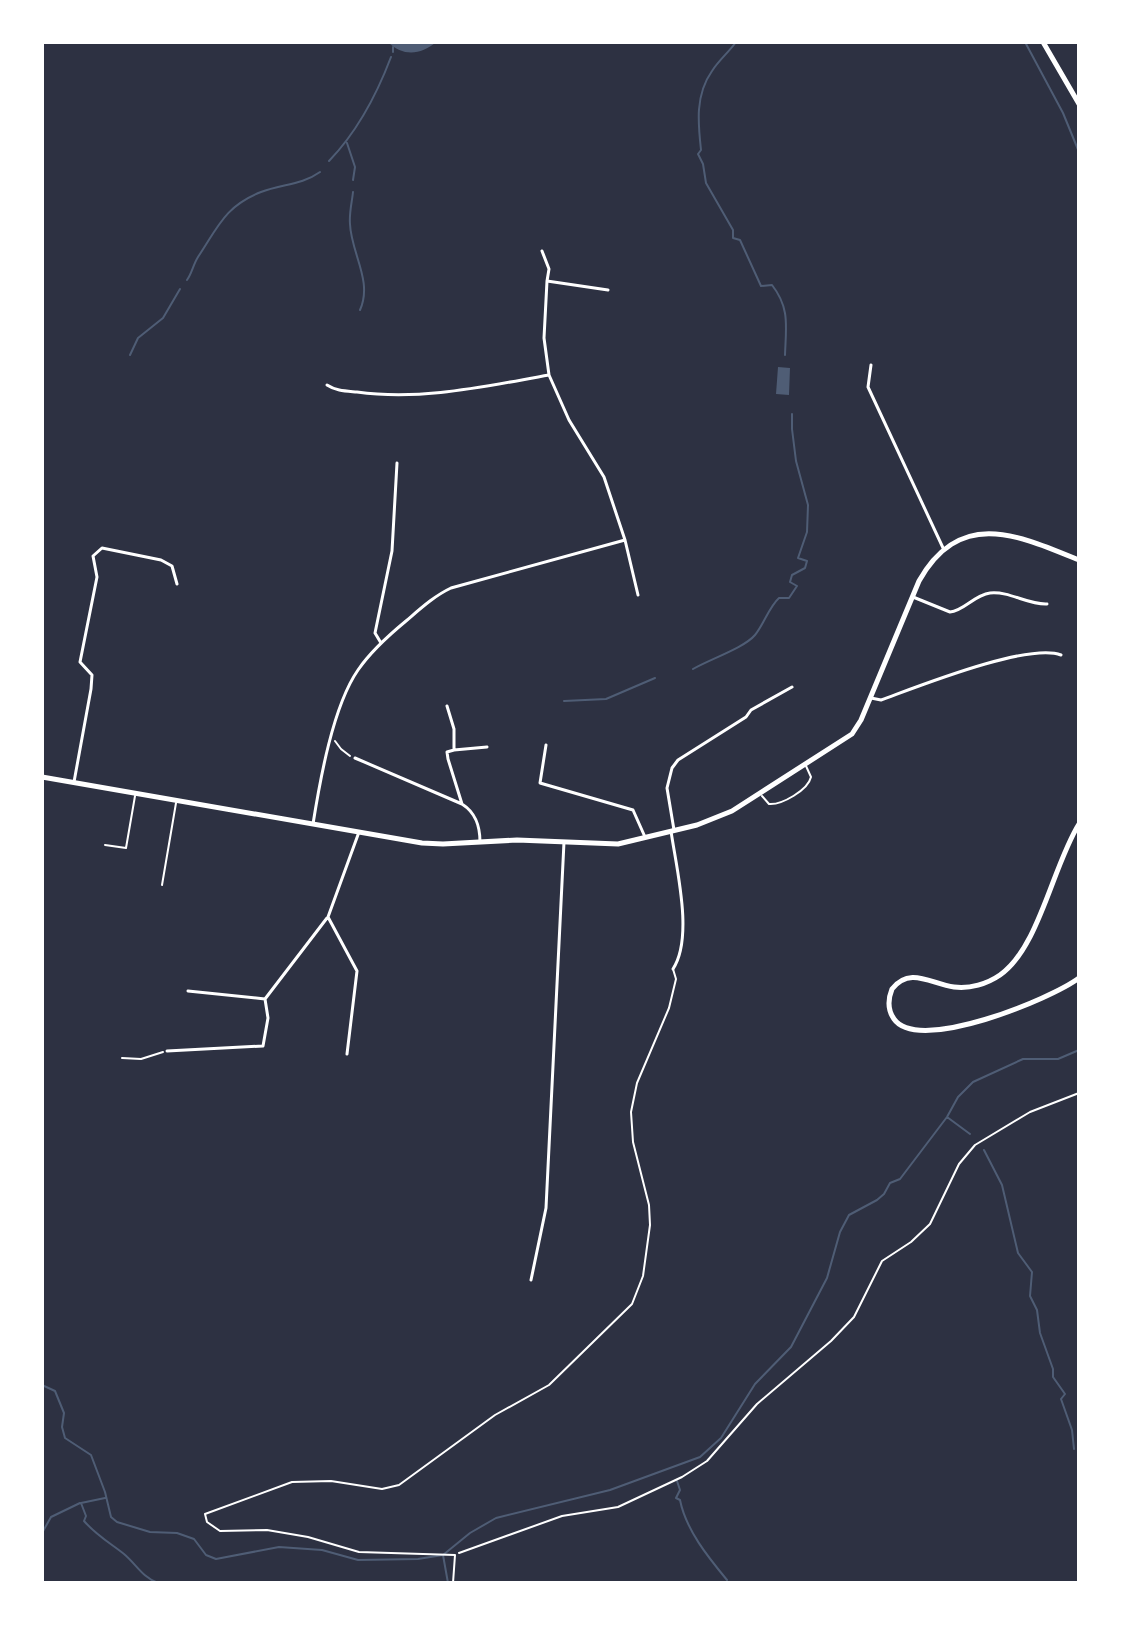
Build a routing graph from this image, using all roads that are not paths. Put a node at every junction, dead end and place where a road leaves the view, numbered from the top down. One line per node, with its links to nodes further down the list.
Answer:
1 (1043, 42): 2 (main road)
2 (1079, 104)
3 (542, 251): 4 (street)
4 (547, 281): 5 (street); 7 (street)
5 (608, 290)
6 (871, 365): 11 (street)
7 (549, 375): 8 (street); 10 (street)
8 (327, 385)
9 (397, 463): 17 (street)
10 (625, 540): 14 (street); 17 (street)
11 (944, 550): 12 (main road); 15 (main road)
12 (1079, 560)
13 (177, 584): 28 (street)
14 (638, 595)
15 (912, 597): 16 (street); 20 (main road)
16 (1047, 604)
17 (381, 643): 33 (street)
18 (1061, 655): 20 (street)
19 (792, 687): 35 (street)
20 (871, 698): 26 (main road)
21 (447, 706): 24 (street)
22 (546, 745): 37 (street)
23 (487, 747): 24 (street)
24 (454, 750): 32 (street)
25 (355, 758): 32 (street)
26 (806, 765): 30 (main road); 30 (lane)
27 (42, 777): 28 (main road)
28 (74, 782): 29 (main road)
29 (135, 794): 31 (main road); 40 (lane)
30 (760, 794): 35 (main road)
31 (176, 802): 33 (main road); 41 (lane)
32 (462, 804): 38 (street)
33 (313, 824): 36 (main road)
34 (1079, 824): 44 (main road)
35 (672, 830): 37 (main road); 43 (street)
36 (359, 832): 38 (main road); 42 (street)
37 (645, 837): 39 (main road)
38 (480, 842): 39 (main road)
39 (564, 842): 49 (street)
40 (105, 845)
41 (162, 885)
42 (328, 917): 46 (street); 48 (street)
43 (673, 969): 50 (lane)
44 (1079, 978)
45 (188, 991): 46 (street)
46 (265, 999): 47 (street)
47 (167, 1051)
48 (347, 1054)
49 (531, 1280)
50 (453, 1583)

